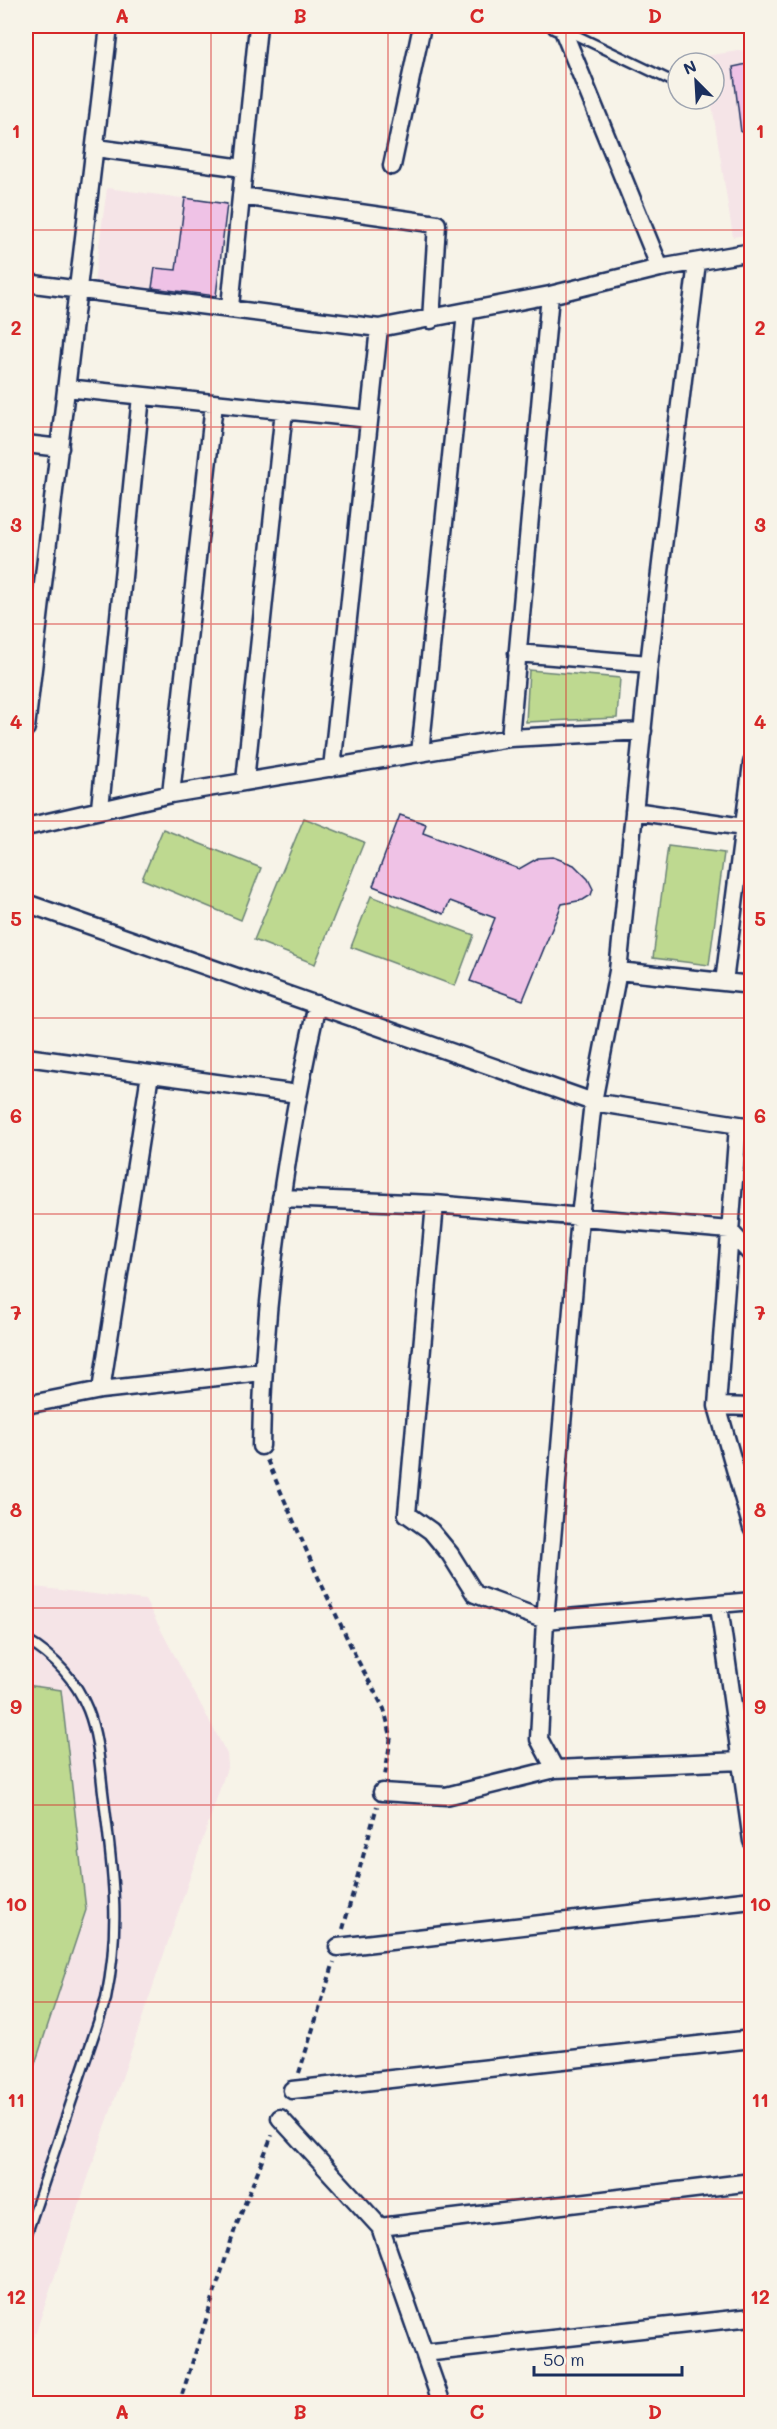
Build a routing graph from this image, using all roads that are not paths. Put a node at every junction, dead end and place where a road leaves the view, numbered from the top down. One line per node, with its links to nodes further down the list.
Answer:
1 (110, 26): 6 (street)
2 (258, 26): 8 (street)
3 (422, 26): 7 (street)
4 (559, 27): 5 (lane); 12 (street)
5 (666, 78)
6 (96, 148): 8 (street); 14 (street)
7 (392, 166)
8 (243, 168): 9 (street)
9 (241, 196): 16 (street); 18 (street)
10 (752, 252): 11 (street)
11 (697, 262): 12 (street); 28 (street)
12 (660, 268): 15 (street)
13 (26, 283): 14 (street)
14 (78, 289): 16 (street); 20 (street)
15 (550, 295): 17 (street); 27 (street)
16 (230, 307): 19 (street)
17 (466, 313): 18 (street); 32 (street)
18 (431, 320): 19 (street)
19 (378, 328): 24 (street)
20 (66, 388): 21 (street); 26 (street)
21 (141, 396): 22 (street); 37 (street)
22 (214, 404): 23 (street); 36 (street)
23 (284, 410): 24 (street); 35 (street)
24 (369, 419): 34 (street)
25 (26, 444): 26 (street)
26 (60, 448): 29 (street)
27 (517, 653): 28 (street); 31 (street)
28 (649, 664): 30 (street)
29 (26, 728)
30 (643, 731): 31 (street); 38 (street)
31 (510, 738): 32 (street)
32 (420, 753): 34 (street)
33 (752, 763): 39 (street)
34 (332, 768): 35 (street)
35 (245, 781): 36 (street)
36 (171, 794): 37 (street)
37 (100, 808): 40 (street)
38 (634, 811): 39 (street); 42 (street)
39 (746, 818): 43 (street)
40 (26, 827)
41 (26, 903): 45 (street)
42 (618, 971): 43 (street); 49 (street)
43 (724, 982): 44 (street)
44 (752, 985)
45 (317, 1004): 48 (street); 49 (street)
46 (26, 1057): 47 (street)
47 (150, 1074): 48 (street); 57 (street)
48 (298, 1094): 51 (street)
49 (593, 1102): 50 (street); 53 (street)
50 (745, 1126): 54 (street)
51 (281, 1198): 52 (street); 56 (street)
52 (435, 1204): 53 (street); 65 (street)
53 (580, 1217): 54 (street); 65 (street)
54 (729, 1230): 55 (street); 59 (street)
55 (752, 1254)
56 (262, 1372): 57 (street); 61 (street)
57 (101, 1390): 58 (street)
58 (26, 1405)
59 (717, 1406): 60 (street); 62 (street)
60 (752, 1407)
61 (261, 1446)
62 (752, 1528)
63 (752, 1601): 64 (street)
64 (720, 1606): 65 (street); 67 (street)
65 (545, 1620): 68 (street)
66 (26, 1640): 78 (lane)
67 (741, 1761): 68 (street); 70 (street)
68 (555, 1769): 69 (street)
69 (382, 1792)
70 (752, 1841)
71 (752, 1900): 72 (street)
72 (338, 1947)
73 (752, 2039): 74 (street)
74 (292, 2090)
75 (280, 2118): 77 (street)
76 (752, 2182): 77 (street)
77 (381, 2227): 80 (street)
78 (26, 2236)
79 (752, 2317): 80 (street)
80 (424, 2353): 81 (street)
81 (442, 2403)

